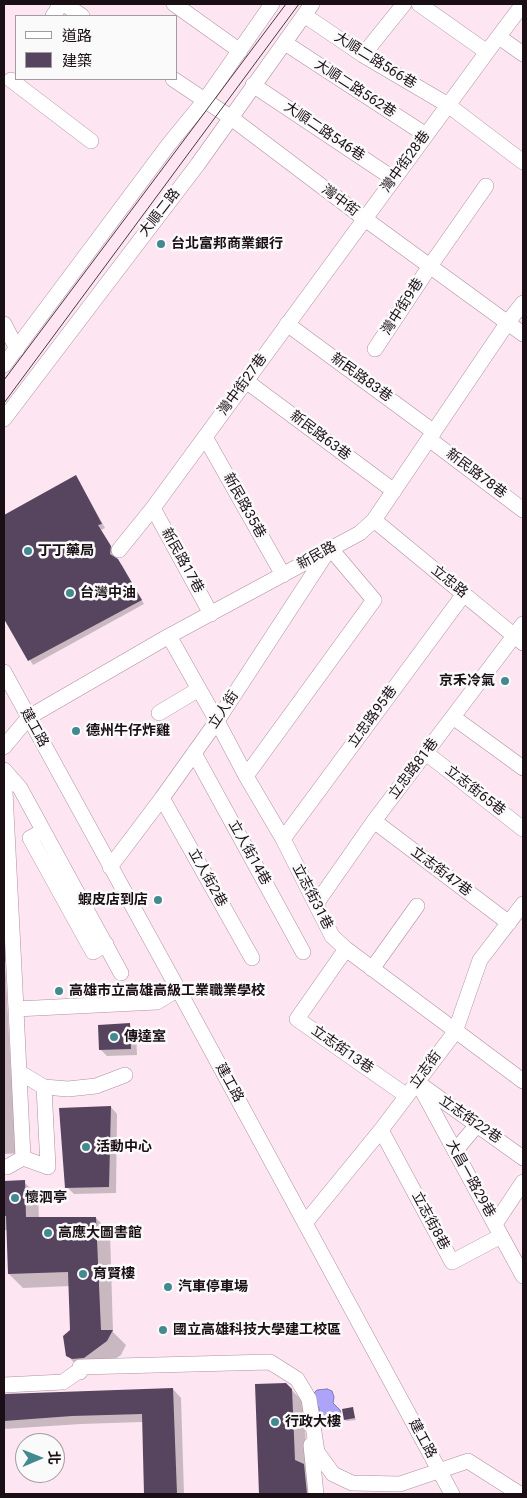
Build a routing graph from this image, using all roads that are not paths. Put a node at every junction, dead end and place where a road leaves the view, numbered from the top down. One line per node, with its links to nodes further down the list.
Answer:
1 (63, 4): 8 (street); 9 (street)
2 (174, 4): 12 (street)
3 (272, 4): 12 (street)
4 (404, 4): 15 (street)
5 (419, 4): 13 (street)
6 (523, 4): 10 (street, 灣中街28巷)
7 (308, 9): 11 (street, 大順二路); 15 (street, 大順二路566巷)
8 (54, 15)
9 (80, 15)
10 (499, 37): 13 (street, 灣中街28巷); 14 (street)
11 (285, 43): 18 (street, 大順二路); 22 (street, 大順二路562巷)
12 (240, 51): 19 (street)
13 (487, 52): 20 (street, 灣中街28巷)
14 (523, 54)
15 (363, 55): 20 (street, 大順二路566巷)
16 (175, 80): 19 (street, 灣中街)
17 (10, 81): 23 (street)
18 (253, 85): 21 (street, 大順二路); 25 (street, 大順二路546巷)
19 (205, 100): 21 (street, 灣中街); 34 (street)
20 (448, 106): 22 (street, 灣中街28巷); 24 (street, 大順二路566巷)
21 (230, 117): 27 (street, 灣中街); 38 (street, 大順二路)
22 (426, 135): 25 (street, 灣中街28巷)
23 (91, 141)
24 (523, 162)
25 (394, 179): 27 (street, 灣中街28巷)
26 (486, 186): 28 (street, 灣中街9巷)
27 (365, 219): 28 (street, 灣中街); 32 (street, 灣中街27巷)
28 (430, 266): 30 (street, 灣中街); 35 (street, 灣中街9巷)
29 (523, 303): 30 (street, 新民路)
30 (508, 322): 33 (street, 灣中街); 39 (street, 新民路)
31 (4, 324): 34 (street)
32 (288, 324): 37 (street, 灣中街27巷); 39 (street, 新民路83巷)
33 (523, 334)
34 (17, 349): 36 (street)
35 (376, 349)
36 (4, 365)
37 (246, 381): 40 (street, 灣中街27巷); 41 (street, 新民路63巷)
38 (4, 419)
39 (431, 436): 41 (street, 新民路); 43 (street, 新民路78巷)
40 (205, 437): 42 (street, 灣中街27巷); 47 (street, 新民路35巷)
41 (394, 491): 44 (street, 新民路)
42 (153, 508): 46 (street, 灣中街27巷); 49 (street, 新民路17巷)
43 (523, 510)
44 (374, 520): 45 (street, 新民路); 48 (street, 立忠路)
45 (330, 548): 47 (street, 新民路); 57 (street, 立人街); 63 (street)
46 (119, 550)
47 (283, 575): 49 (street, 新民路)
48 (464, 594): 50 (street, 立忠路); 67 (street, 立忠路95巷)
49 (211, 614): 51 (street, 新民路)
50 (520, 634): 56 (street, 立忠路81巷)
51 (169, 636): 53 (street, 立志街31巷); 55 (street, 新民路)
52 (4, 672): 55 (street, 建工路)
53 (199, 689): 54 (street); 57 (street, 立志街31巷)
54 (160, 713)
55 (29, 717): 58 (street); 68 (street, 建工路)
56 (453, 717): 60 (street, 立忠路81巷); 61 (street)
57 (217, 721): 59 (street, 立人街); 63 (street, 立志街31巷)
58 (4, 747)
59 (194, 753): 64 (street, 立人街); 74 (street, 立人街14巷)
60 (426, 753): 65 (street, 立忠路81巷); 66 (street, 立志街65巷)
61 (523, 768)
62 (4, 771): 77 (street); 79 (street)
63 (246, 776): 67 (street, 立志街31巷)
64 (162, 798): 68 (street, 立人街); 75 (street, 立人街2巷)
65 (374, 821): 69 (street, 立忠路81巷); 72 (street, 立志街47巷)
66 (523, 829)
67 (283, 839): 69 (street, 立志街31巷)
68 (110, 867): 78 (street, 建工路)
69 (316, 904): 73 (street, 立志街31巷)
70 (523, 904): 72 (street, 立志街)
71 (417, 906): 76 (street)
72 (509, 923): 80 (street, 立志街)
73 (346, 949): 76 (street, 立志街31巷); 86 (street, 立志街13巷)
74 (303, 952)
75 (252, 958)
76 (372, 969): 80 (street, 立志街31巷)
77 (121, 973)
78 (178, 990): 79 (street); 94 (street, 建工路)
79 (16, 1009): 81 (street)
80 (455, 1032): 83 (street, 立志街31巷); 84 (street, 立志街)
81 (19, 1072): 85 (street); 90 (street)
82 (125, 1075): 85 (street)
83 (523, 1081)
84 (418, 1083): 86 (street, 立志街); 87 (street, 立志街22巷); 89 (street, 大昌一路29巷)
85 (44, 1087): 90 (street)
86 (407, 1096): 88 (street, 立志街)
87 (477, 1125): 89 (street); 91 (street, 立志街22巷)
88 (381, 1130): 94 (street, 立志街); 95 (street, 立志街8巷)
89 (455, 1151): 95 (street, 大昌一路29巷)
90 (23, 1158): 92 (street)
91 (523, 1158)
92 (4, 1167)
93 (523, 1182): 95 (street)
94 (305, 1223): 99 (street, 建工路)
95 (498, 1230): 96 (street, 大昌一路29巷)
96 (523, 1276)
97 (80, 1370): 98 (street); 99 (street); 100 (street)
98 (4, 1385)
99 (439, 1470): 101 (street, 建工路); 102 (street)
100 (316, 1494)
101 (449, 1494)
102 (520, 1494)

